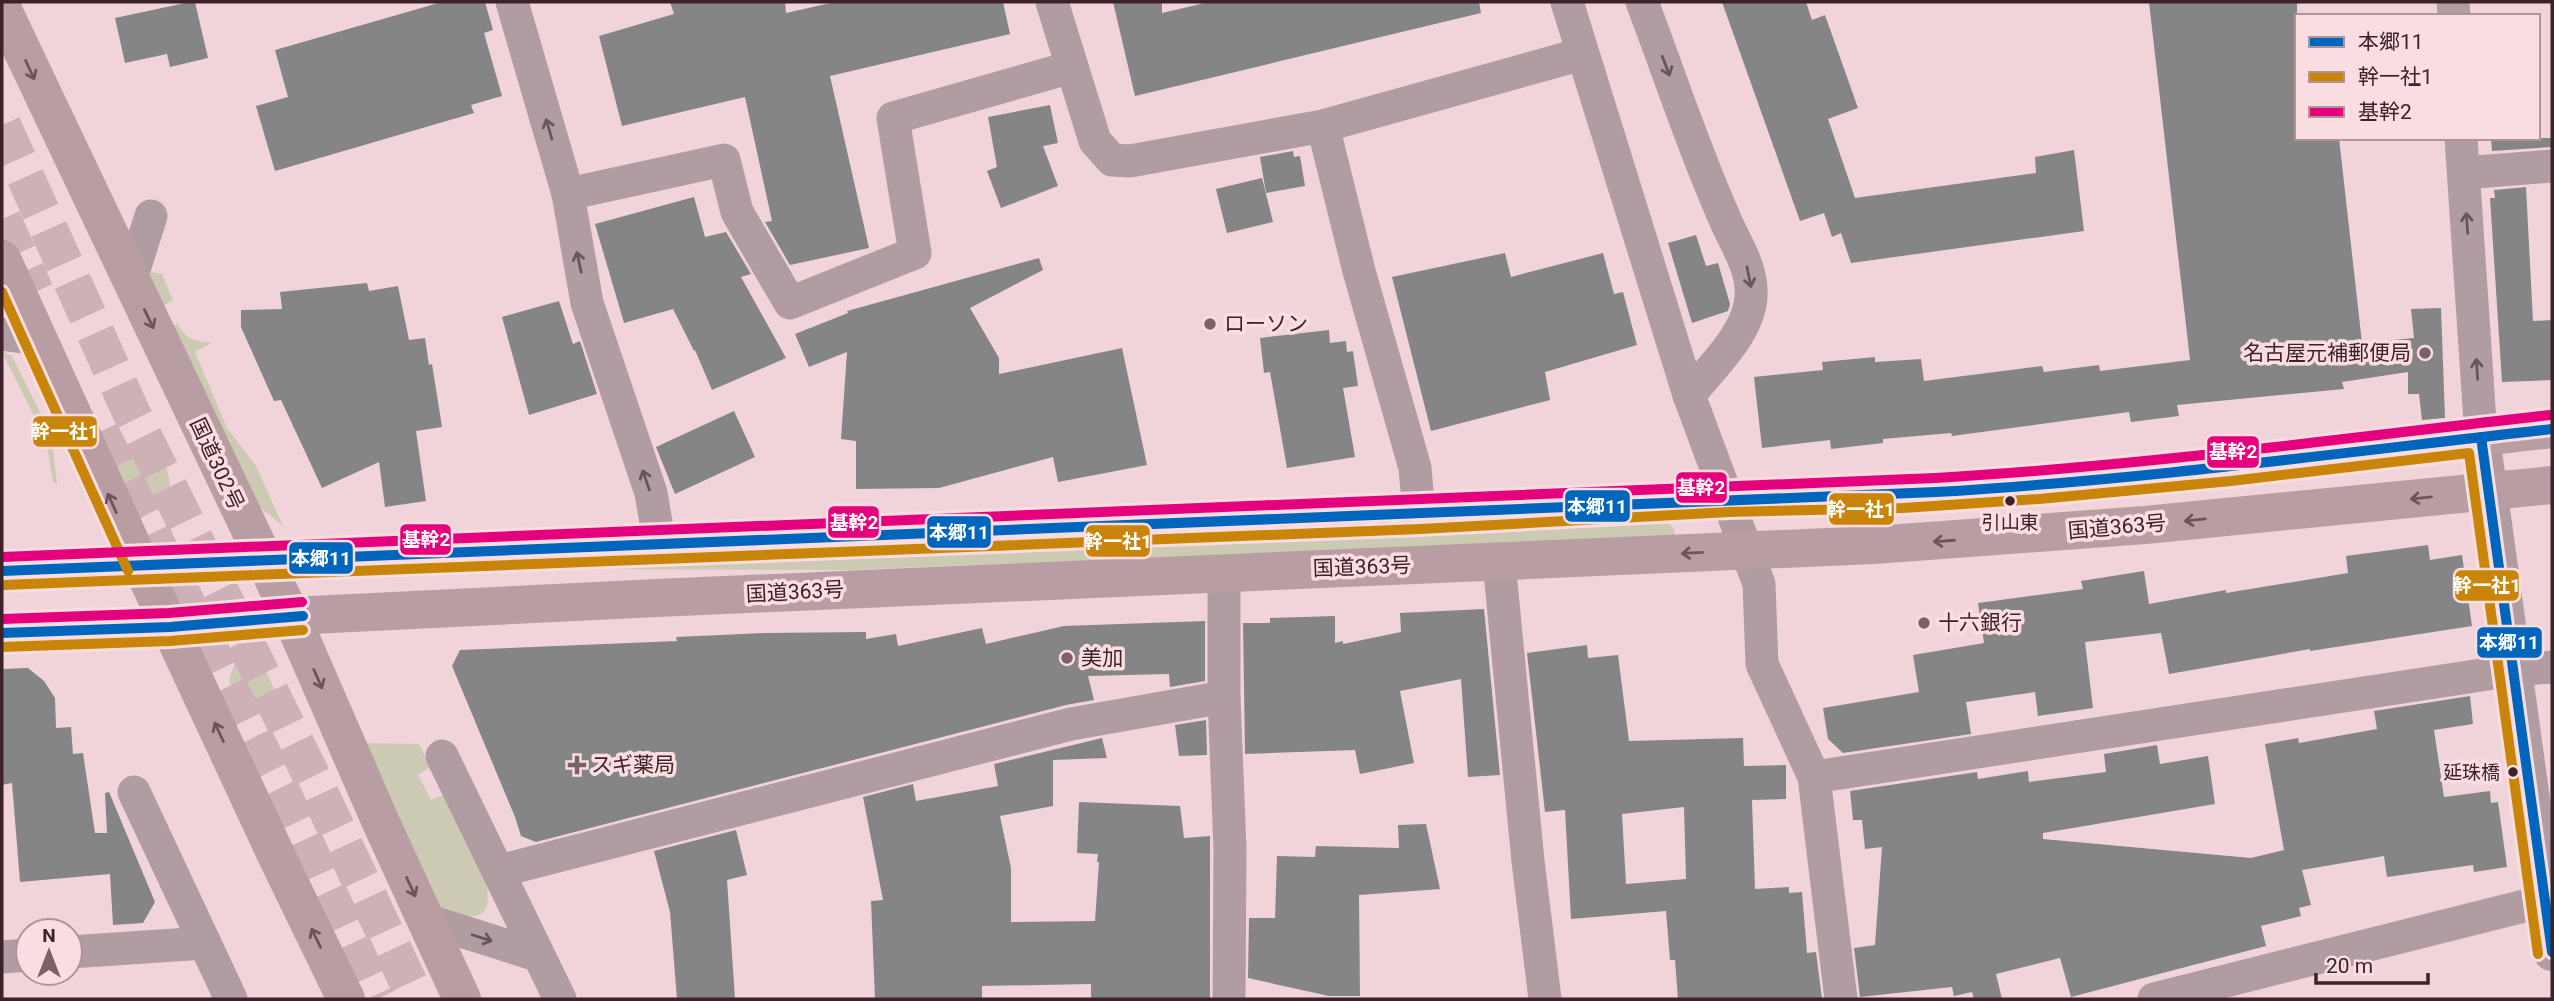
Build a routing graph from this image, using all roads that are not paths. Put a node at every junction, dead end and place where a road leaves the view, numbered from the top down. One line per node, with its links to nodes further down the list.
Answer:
1 (512, 2): 12 (street, one-way to 1)
2 (1052, 2): 7 (street)
3 (1567, 2): 6 (street)
4 (1642, 2): 17 (street, one-way to 17)
5 (2, 8): 15 (highway, 国道302号, one-way to 15)
6 (1582, 54): 8 (street); 17 (street)
7 (1072, 66): 8 (street); 12 (street)
8 (1323, 126): 23 (street)
9 (2462, 140): 11 (street)
10 (2552, 166): 11 (street)
11 (2464, 173): 19 (street, one-way to 11)
12 (568, 194): 24 (street, one-way to 12)
13 (151, 216): 15 (street)
14 (2, 259): 16 (highway)
15 (130, 282): 26 (highway, 国道302号, one-way to 26)
16 (20, 337): 28 (highway, one-way to 16)
17 (1689, 395): 22 (street)
18 (2552, 429): 19 (highway)
19 (2482, 437): 21 (street); 22 (highway)
20 (2552, 485): 21 (highway, 国道363号)
21 (2489, 491): 25 (highway, 国道363号, one-way to 25); 35 (street)
22 (1728, 498): 23 (highway); 25 (street)
23 (1419, 515): 24 (highway)
24 (660, 546): 26 (highway)
25 (1746, 550): 27 (highway, 国道363号, one-way to 27); 38 (street)
26 (262, 560): 28 (highway); 31 (highway, 国道302号)
27 (1499, 562): 30 (highway, 国道363号); 52 (street)
28 (141, 565): 29 (main road); 32 (highway)
29 (2, 571)
30 (1224, 572): 31 (highway, 国道363号); 36 (street)
31 (291, 616): 32 (highway, 国道363号); 42 (highway, 国道302号, one-way to 42)
32 (170, 627): 33 (main road); 48 (highway, one-way to 32)
33 (2, 633)
34 (2552, 667): 35 (street)
35 (2514, 670): 38 (street); 41 (street)
36 (1224, 697): 40 (street); 51 (street)
37 (443, 771): 40 (street)
38 (1814, 777): 53 (street)
39 (134, 792): 43 (street)
40 (499, 871): 46 (street)
41 (2549, 899): 45 (street); 54 (street)
42 (426, 920): 46 (street, one-way to 46); 49 (highway, 国道302号)
43 (205, 943): 44 (street); 47 (street)
44 (84, 951)
45 (2552, 952)
46 (537, 956): 50 (street)
47 (231, 999)
48 (346, 999)
49 (462, 999)
50 (560, 999)
51 (1229, 999)
52 (1545, 999)
53 (1841, 999)
54 (2154, 999)

